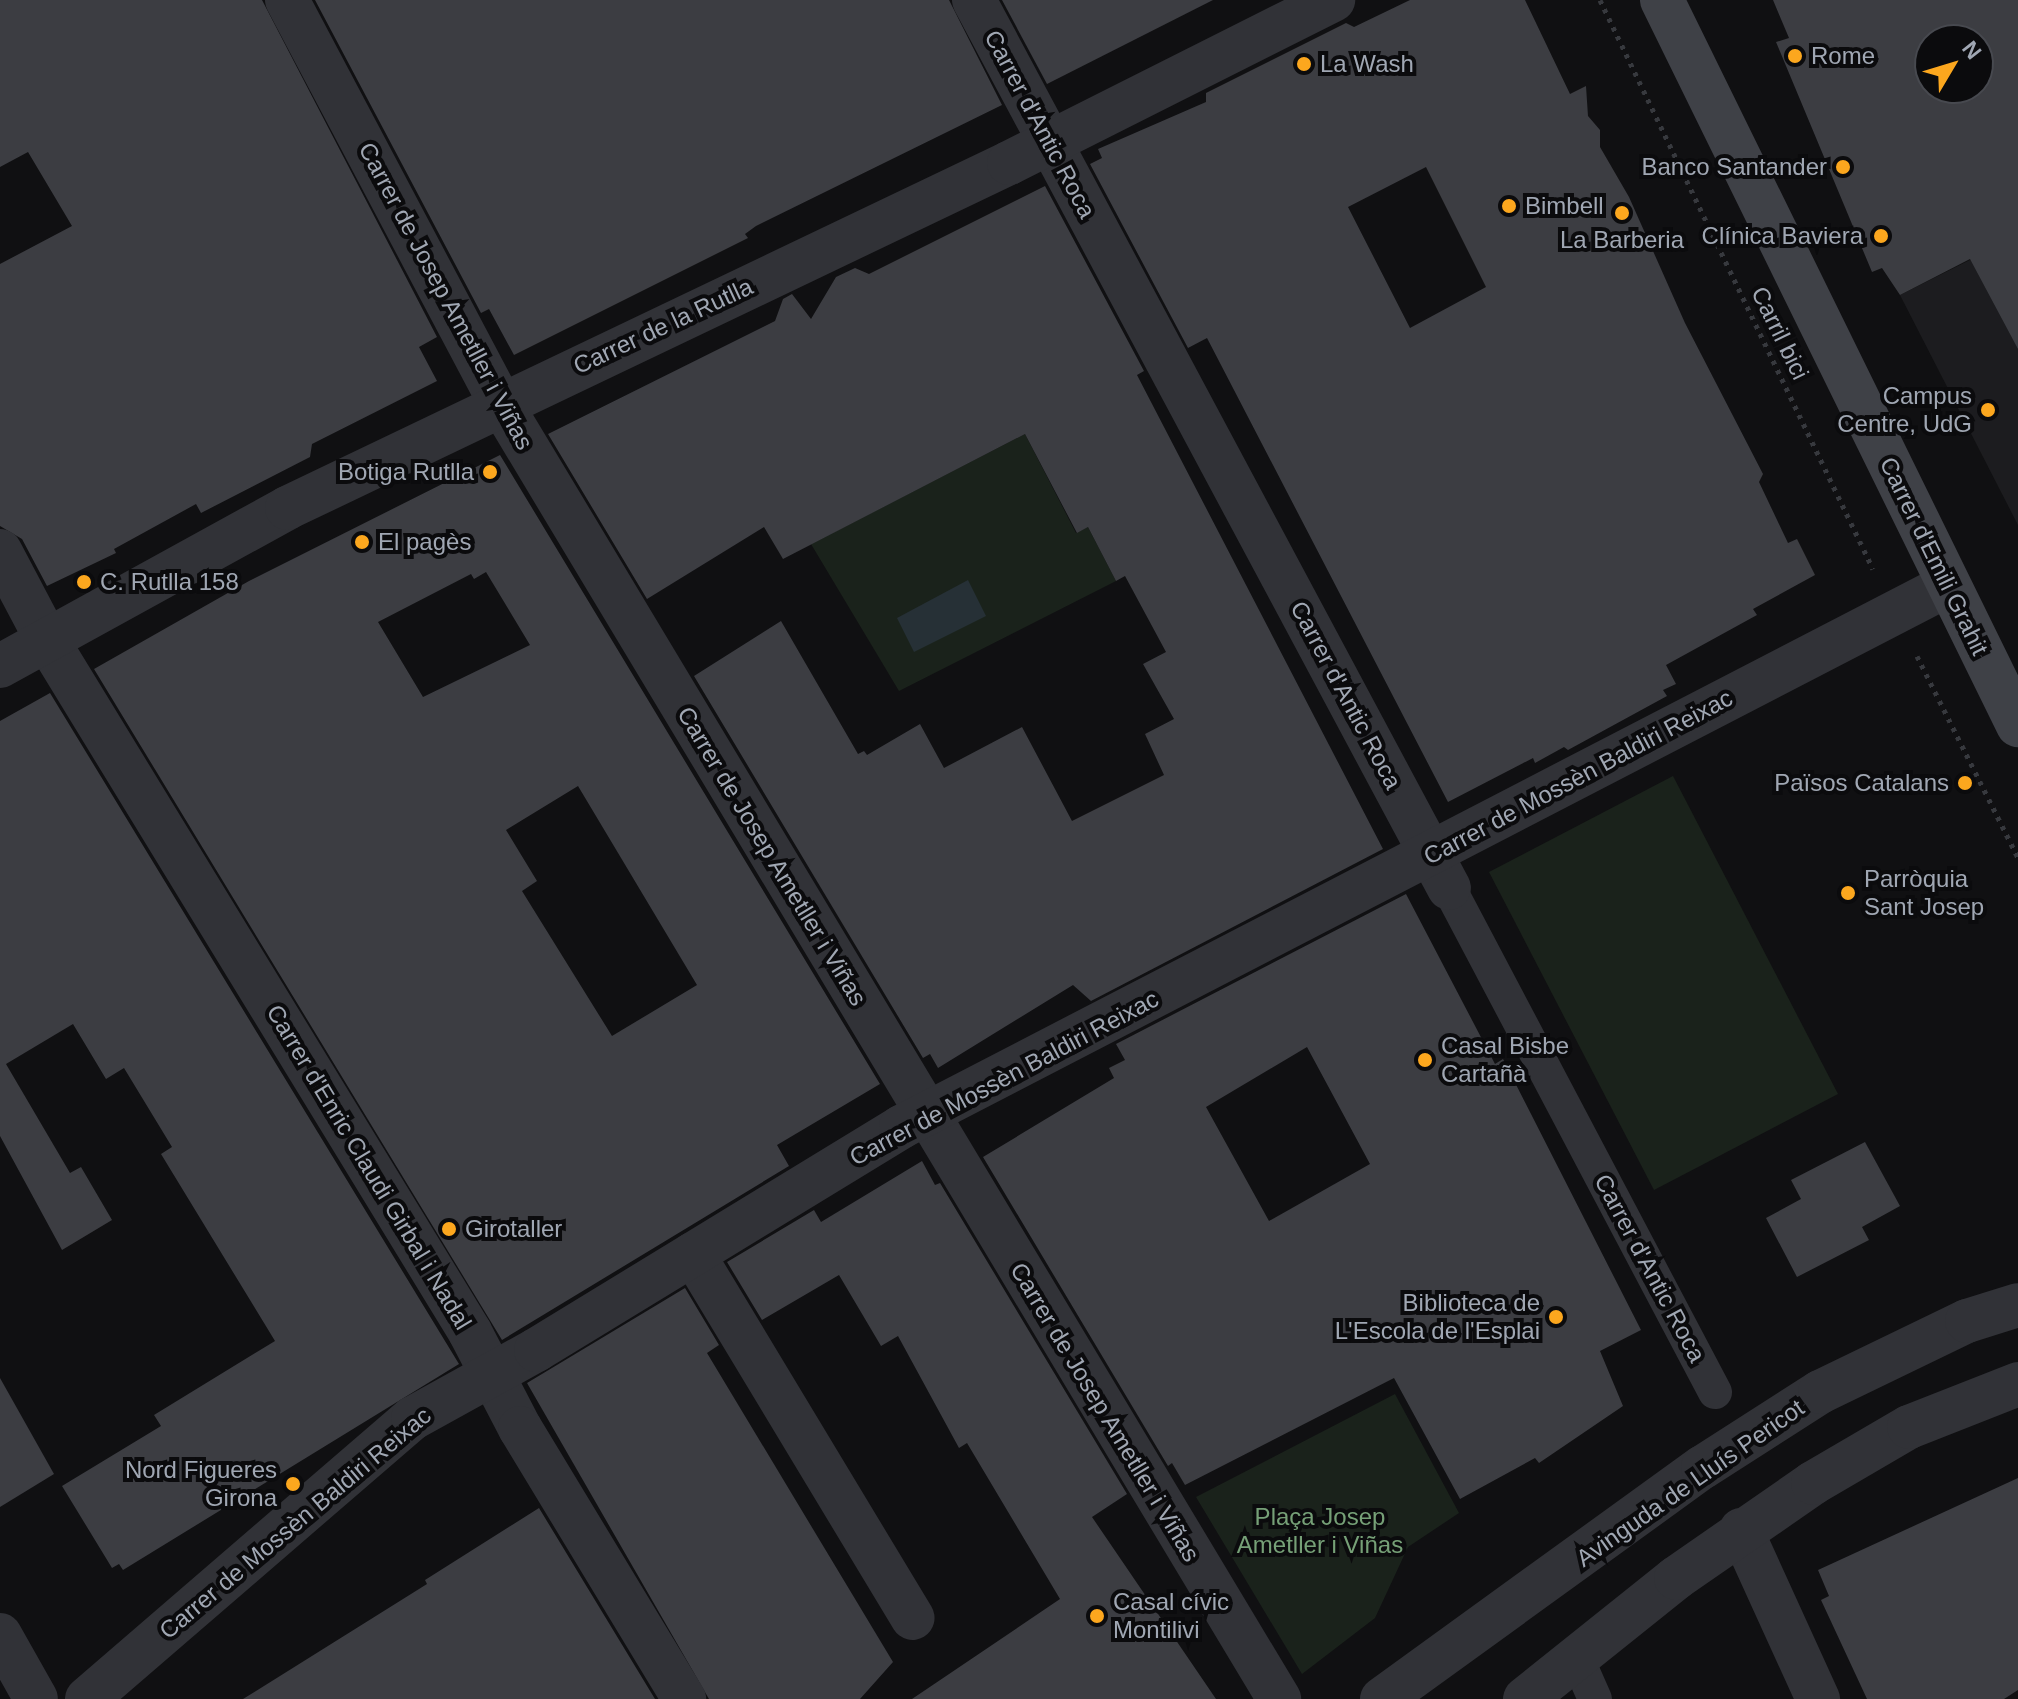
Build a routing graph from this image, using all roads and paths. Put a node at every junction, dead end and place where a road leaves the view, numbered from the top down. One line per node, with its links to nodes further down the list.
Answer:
1 (287, 0): 7 (street, Carrer de Josep Ametller i Viñas)
2 (974, 0): 6 (street, Carrer d'Antic Roca)
3 (1333, 0): 6 (street, Carrer de la Rutlla)
4 (1600, 0): 10 (path, Carril bici)
5 (1662, 0): 9 (main road, Carrer d'Emili Grahit)
6 (1049, 141): 7 (street, Carrer de la Rutlla); 15 (street, Carrer d'Antic Roca)
7 (501, 404): 11 (street, Carrer de la Rutlla); 16 (street, Carrer de Josep Ametller i Viñas)
8 (0, 551): 11 (street, Carrer d'Enric Claudi Girbal i Nadal)
9 (1948, 585): 10 (street, Carrer de Mossèn Baldiri Reixac); 13 (main road, Carrer d'Emili Grahit)
10 (1901, 625): 14 (path, Carril bici); 15 (street, Carrer de Mossèn Baldiri Reixac)
11 (47, 640): 12 (street, Carrer de la Rutlla); 19 (street, Carrer d'Enric Claudi Girbal i Nadal)
12 (0, 666)
13 (2018, 725)
14 (2018, 858)
15 (1440, 871): 16 (street, Carrer de Mossèn Baldiri Reixac); 21 (street, Carrer d'Antic Roca)
16 (927, 1114): 17 (street, Carrer de Mossèn Baldiri Reixac); 29 (street, Carrer de Josep Ametller i Viñas)
17 (693, 1254): 19 (street, Carrer de Mossèn Baldiri Reixac); 23 (street)
18 (2018, 1305): 30 (street, Avinguda de Lluís Pericot)
19 (492, 1374): 27 (street, Carrer de Mossèn Baldiri Reixac); 28 (street, Carrer d'Enric Claudi Girbal i Nadal)
20 (2018, 1384): 22 (street)
21 (1715, 1392)
22 (1741, 1530): 25 (street); 33 (street)
23 (913, 1618)
24 (0, 1635): 26 (street)
25 (1576, 1656): 31 (street); 32 (street)
26 (36, 1699)
27 (87, 1699)
28 (684, 1699)
29 (1279, 1699)
30 (1382, 1699)
31 (1525, 1699)
32 (1595, 1699)
33 (1818, 1699)

